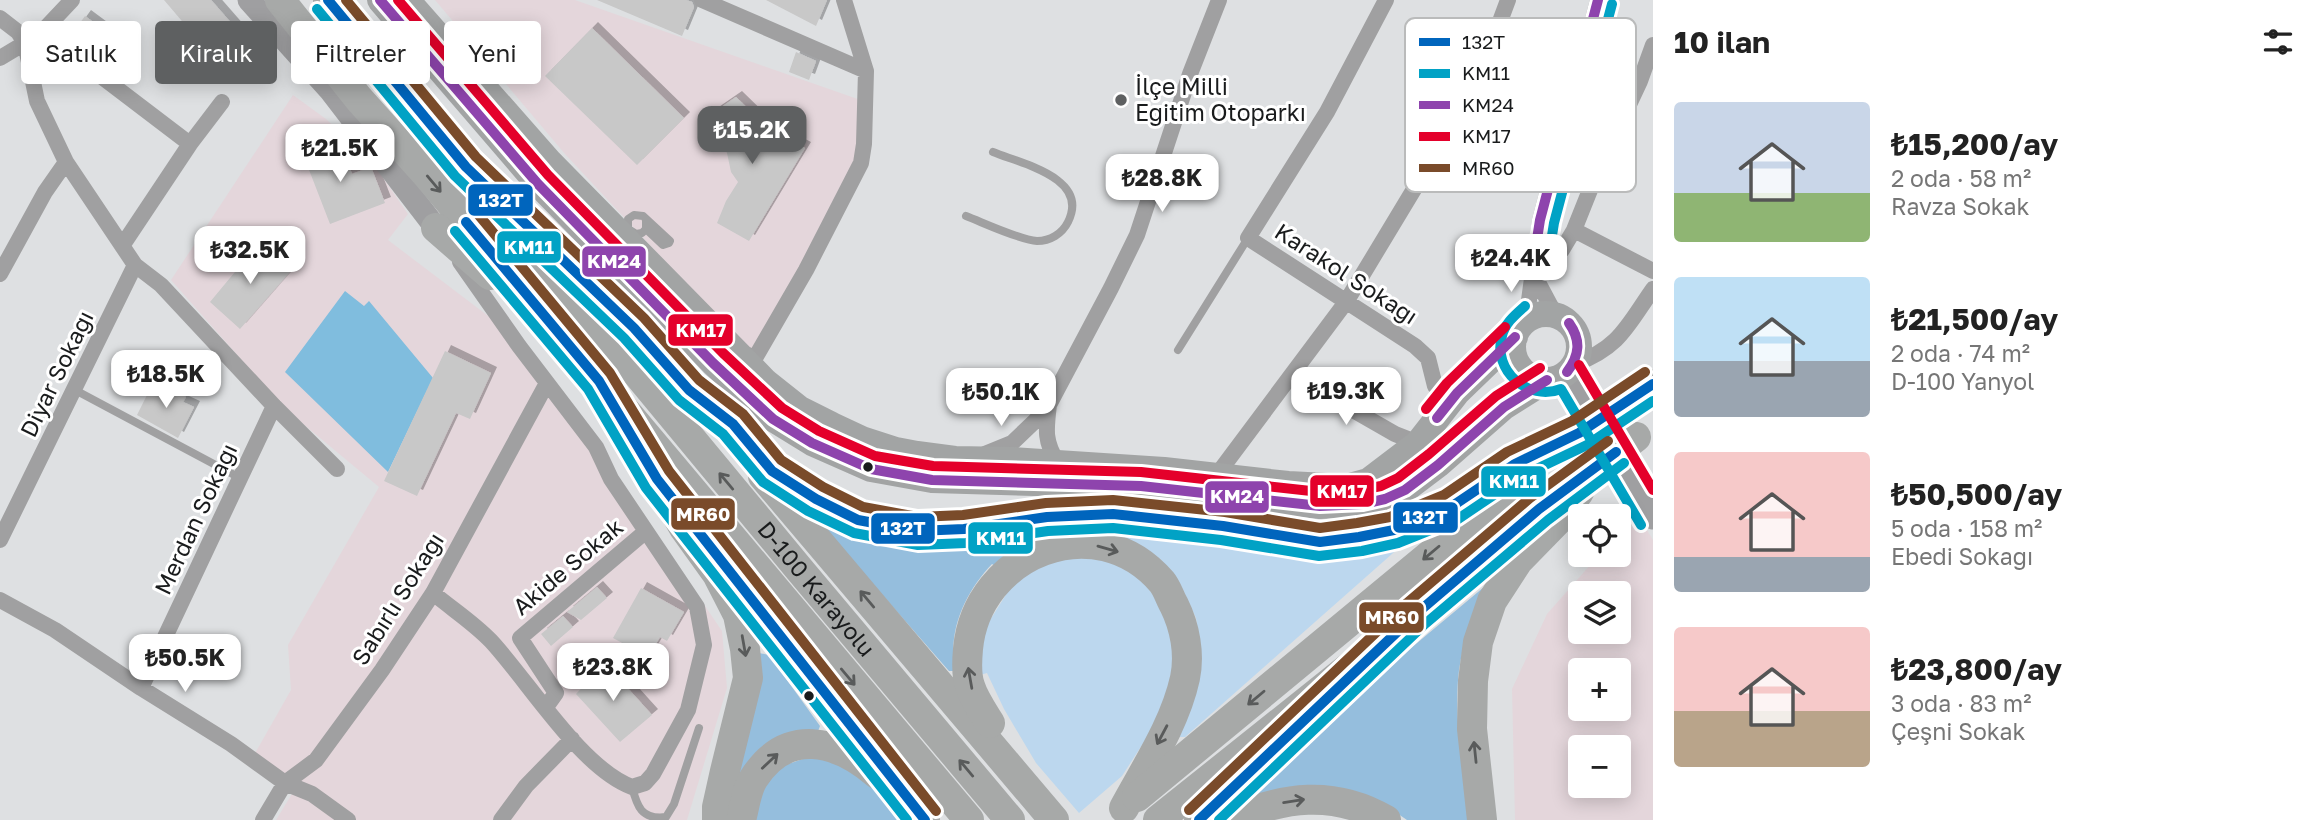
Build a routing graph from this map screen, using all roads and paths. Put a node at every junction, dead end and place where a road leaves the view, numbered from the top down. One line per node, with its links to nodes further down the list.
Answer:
1 (72, 0): 16 (street)
2 (248, 0): 34 (main road)
3 (280, 0): 52 (highway, D-100 Karayolu, one-way to 52)
4 (328, 0): 29 (highway, D-100 Karayolu)
5 (380, 0): 36 (main road)
6 (407, 0): 36 (main road)
7 (702, 0): 21 (street)
8 (844, 0): 21 (street)
9 (1219, 0): 58 (street)
10 (1386, 0): 37 (street, Karakol Sokağı)
11 (1508, 0): 14 (street)
12 (1598, 0): 15 (street)
13 (0, 18): 17 (street)
14 (1501, 18)
15 (1593, 18)
16 (52, 21)
17 (21, 36)
18 (1653, 45): 24 (street)
19 (21, 46): 20 (street)
20 (0, 58)
21 (866, 71): 49 (street)
22 (34, 84): 28 (street)
23 (112, 84): 26 (street)
24 (1636, 90)
25 (222, 102): 26 (street)
26 (190, 144): 38 (street)
27 (993, 152): 33 (lane)
28 (66, 162): 38 (street); 43 (street)
29 (466, 167): 56 (highway); 94 (highway, D-100 Karayolu, one-way to 29)
30 (1412, 192): 45 (street)
31 (1547, 192): 39 (street)
32 (1589, 192): 35 (street)
33 (966, 216)
34 (436, 228): 52 (highway); 53 (street)
35 (1574, 230): 39 (street); 42 (street)
36 (630, 234): 49 (main road)
37 (1248, 238): 45 (street, Karakol Sokağı); 48 (lane)
38 (122, 246): 40 (street)
39 (1534, 254): 41 (street)
40 (135, 265): 55 (street, Diyar Sokağı); 59 (street)
41 (1532, 271): 46 (street); 47 (street)
42 (1653, 271)
43 (0, 274)
44 (1653, 289): 50 (street)
45 (1346, 302): 51 (street); 57 (street, Karakol Sokağı)
46 (1556, 316): 47 (main road); 50 (main road)
47 (1520, 329): 50 (main road); 57 (main road)
48 (1178, 351)
49 (722, 355): 50 (main road); 63 (main road)
50 (1563, 372): 70 (main road)
51 (1292, 374): 62 (street); 67 (street)
52 (599, 381): 69 (highway); 93 (highway, D-100 Karayolu, one-way to 93)
53 (547, 383): 71 (street); 73 (street, Sabırlı Sokağı)
54 (1653, 384): 61 (highway, bridge)
55 (75, 390): 68 (lane); 72 (street, Diyar Sokağı)
56 (689, 390): 61 (highway); 81 (highway, one-way to 56)
57 (1457, 393): 62 (main road)
58 (1049, 403): 63 (street); 64 (street)
59 (274, 406): 66 (street); 68 (street, Merdan Sokağı)
60 (1645, 431): 65 (highway, bridge)
61 (1579, 433): 85 (highway, one-way to 85)
62 (1418, 443): 67 (main road)
63 (955, 459): 64 (main road)
64 (1058, 463): 67 (main road)
65 (1601, 464): 75 (highway); 100 (highway, one-way to 65)
66 (337, 469)
67 (1216, 476)
68 (240, 478): 76 (street, Merdan Sokağı)
69 (657, 479): 80 (highway, one-way to 80); 84 (highway)
70 (1653, 518)
71 (645, 532): 77 (street, Akide Sokak); 83 (street)
72 (0, 540)
73 (433, 593): 77 (street); 82 (street, Sabırlı Sokağı)
74 (0, 600): 76 (street)
75 (1416, 614): 96 (highway); 97 (highway)
76 (141, 688): 82 (street)
77 (546, 707): 79 (street)
78 (699, 728): 83 (lane)
79 (572, 739): 83 (street); 88 (street)
80 (725, 771): 89 (highway); 90 (highway)
81 (1023, 781): 85 (highway, one-way to 85); 95 (highway)
82 (285, 783): 86 (street, Sabırlı Sokağı); 87 (street)
83 (632, 787)
84 (904, 795): 91 (highway, one-way to 84); 92 (highway)
85 (1117, 814)
86 (263, 820)
87 (348, 820)
88 (501, 820)
89 (707, 820)
90 (717, 820)
91 (741, 820)
92 (925, 820)
93 (969, 820)
94 (1010, 820)
95 (1054, 820)
96 (1158, 820)
97 (1199, 820)
98 (1228, 820): 99 (highway, one-way to 99)
99 (1386, 820)
100 (1482, 820)

